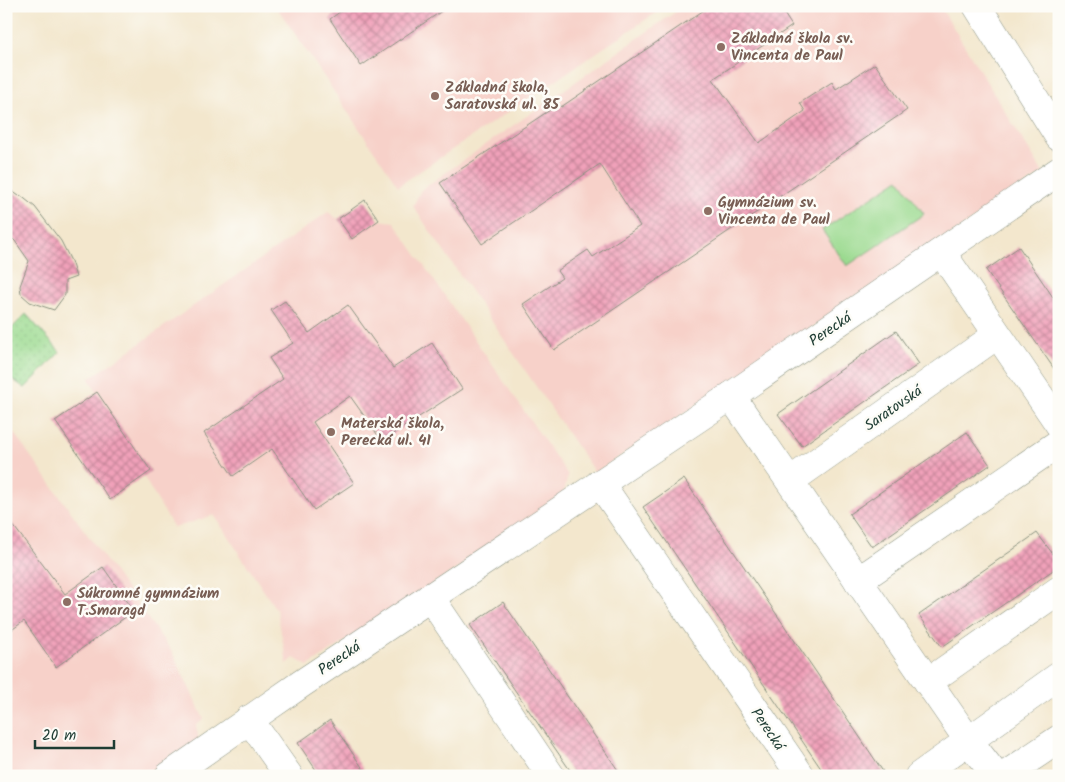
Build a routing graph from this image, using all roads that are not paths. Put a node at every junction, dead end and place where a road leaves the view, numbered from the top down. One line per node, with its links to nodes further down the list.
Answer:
1 (977, 6): 2 (street)
2 (1059, 137)
3 (1059, 171): 4 (street, Perecká)
4 (942, 253): 5 (street); 6 (street, Perecká)
5 (997, 335): 7 (street); 9 (street, Saratovská)
6 (731, 396): 9 (street); 10 (street, Perecká)
7 (1059, 424)
8 (1059, 443): 11 (street)
9 (790, 481): 11 (street)
10 (600, 483): 13 (street, Perecká); 22 (street, Perecká)
11 (858, 581): 15 (street)
12 (1059, 590): 15 (street)
13 (430, 598): 16 (street, Perecká); 21 (street)
14 (1059, 676): 18 (street)
15 (928, 682): 18 (street)
16 (250, 719): 19 (street, Perecká); 20 (street)
17 (1059, 739): 25 (street)
18 (968, 740): 23 (street); 24 (street)
19 (169, 776)
20 (289, 776)
21 (552, 776)
22 (801, 776)
23 (919, 776)
24 (996, 776)
25 (1004, 776)

